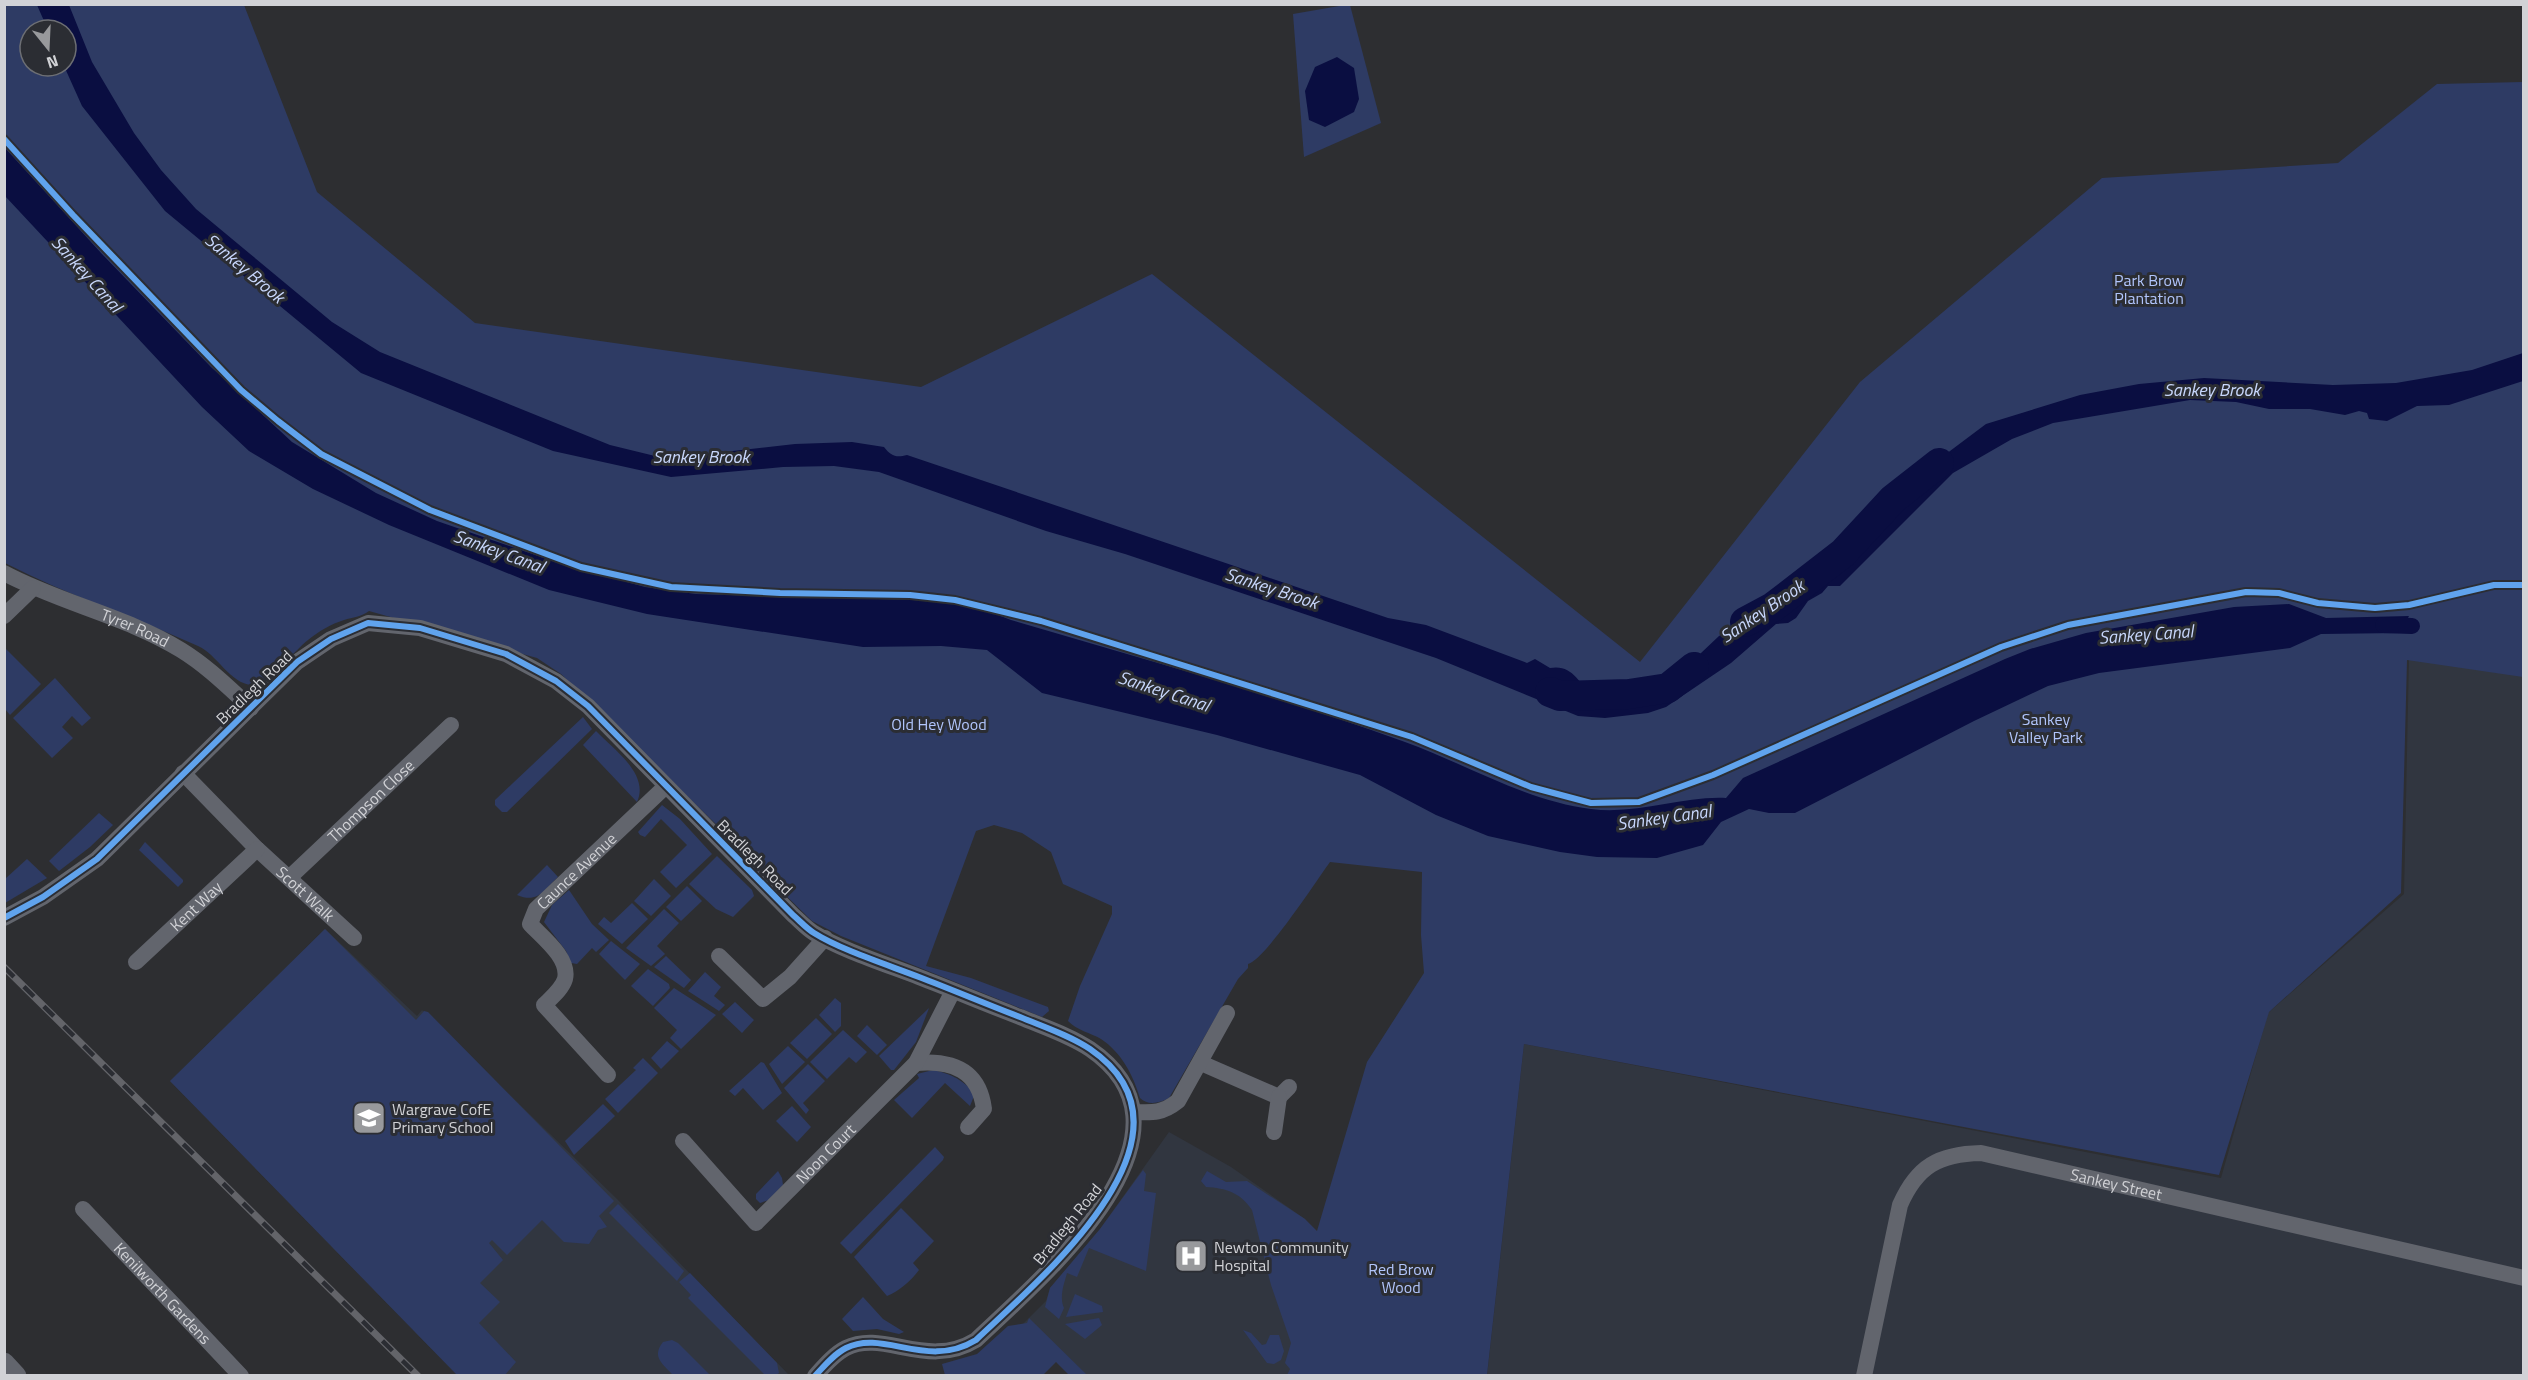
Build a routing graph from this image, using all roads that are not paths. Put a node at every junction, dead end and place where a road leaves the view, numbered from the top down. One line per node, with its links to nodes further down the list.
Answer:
1 (4, 573): 2 (street, Tyrer Road)
2 (33, 588): 3 (street); 4 (street, Tyrer Road)
3 (4, 616)
4 (251, 708): 6 (street, Bradlegh Road); 7 (street, Bradlegh Road)
5 (451, 725): 9 (street, Thompson Close)
6 (183, 773): 8 (street, Scott Walk); 10 (street, Bradlegh Road)
7 (666, 786): 12 (street, Bradlegh Road); 19 (street, Caunce Avenue)
8 (258, 849): 9 (street, Scott Walk); 14 (street, Kent Way)
9 (290, 877): 11 (street, Scott Walk)
10 (4, 918)
11 (354, 938)
12 (825, 938): 13 (street); 15 (street, Bradlegh Road)
13 (719, 956)
14 (136, 962)
15 (953, 991): 17 (street, Noon Court); 20 (street, Bradlegh Road)
16 (1227, 1013): 18 (street)
17 (916, 1063): 21 (street); 23 (street, Noon Court)
18 (1201, 1063): 20 (street); 22 (street)
19 (608, 1075)
20 (1135, 1112): 29 (street, Bradlegh Road)
21 (968, 1127)
22 (1274, 1132)
23 (683, 1141)
24 (83, 1209): 27 (street, Kenilworth Gardens)
25 (2523, 1278): 30 (street, Sankey Street)
26 (4, 1363): 28 (street)
27 (241, 1375)
28 (16, 1376)
29 (815, 1376)
30 (1864, 1376)

